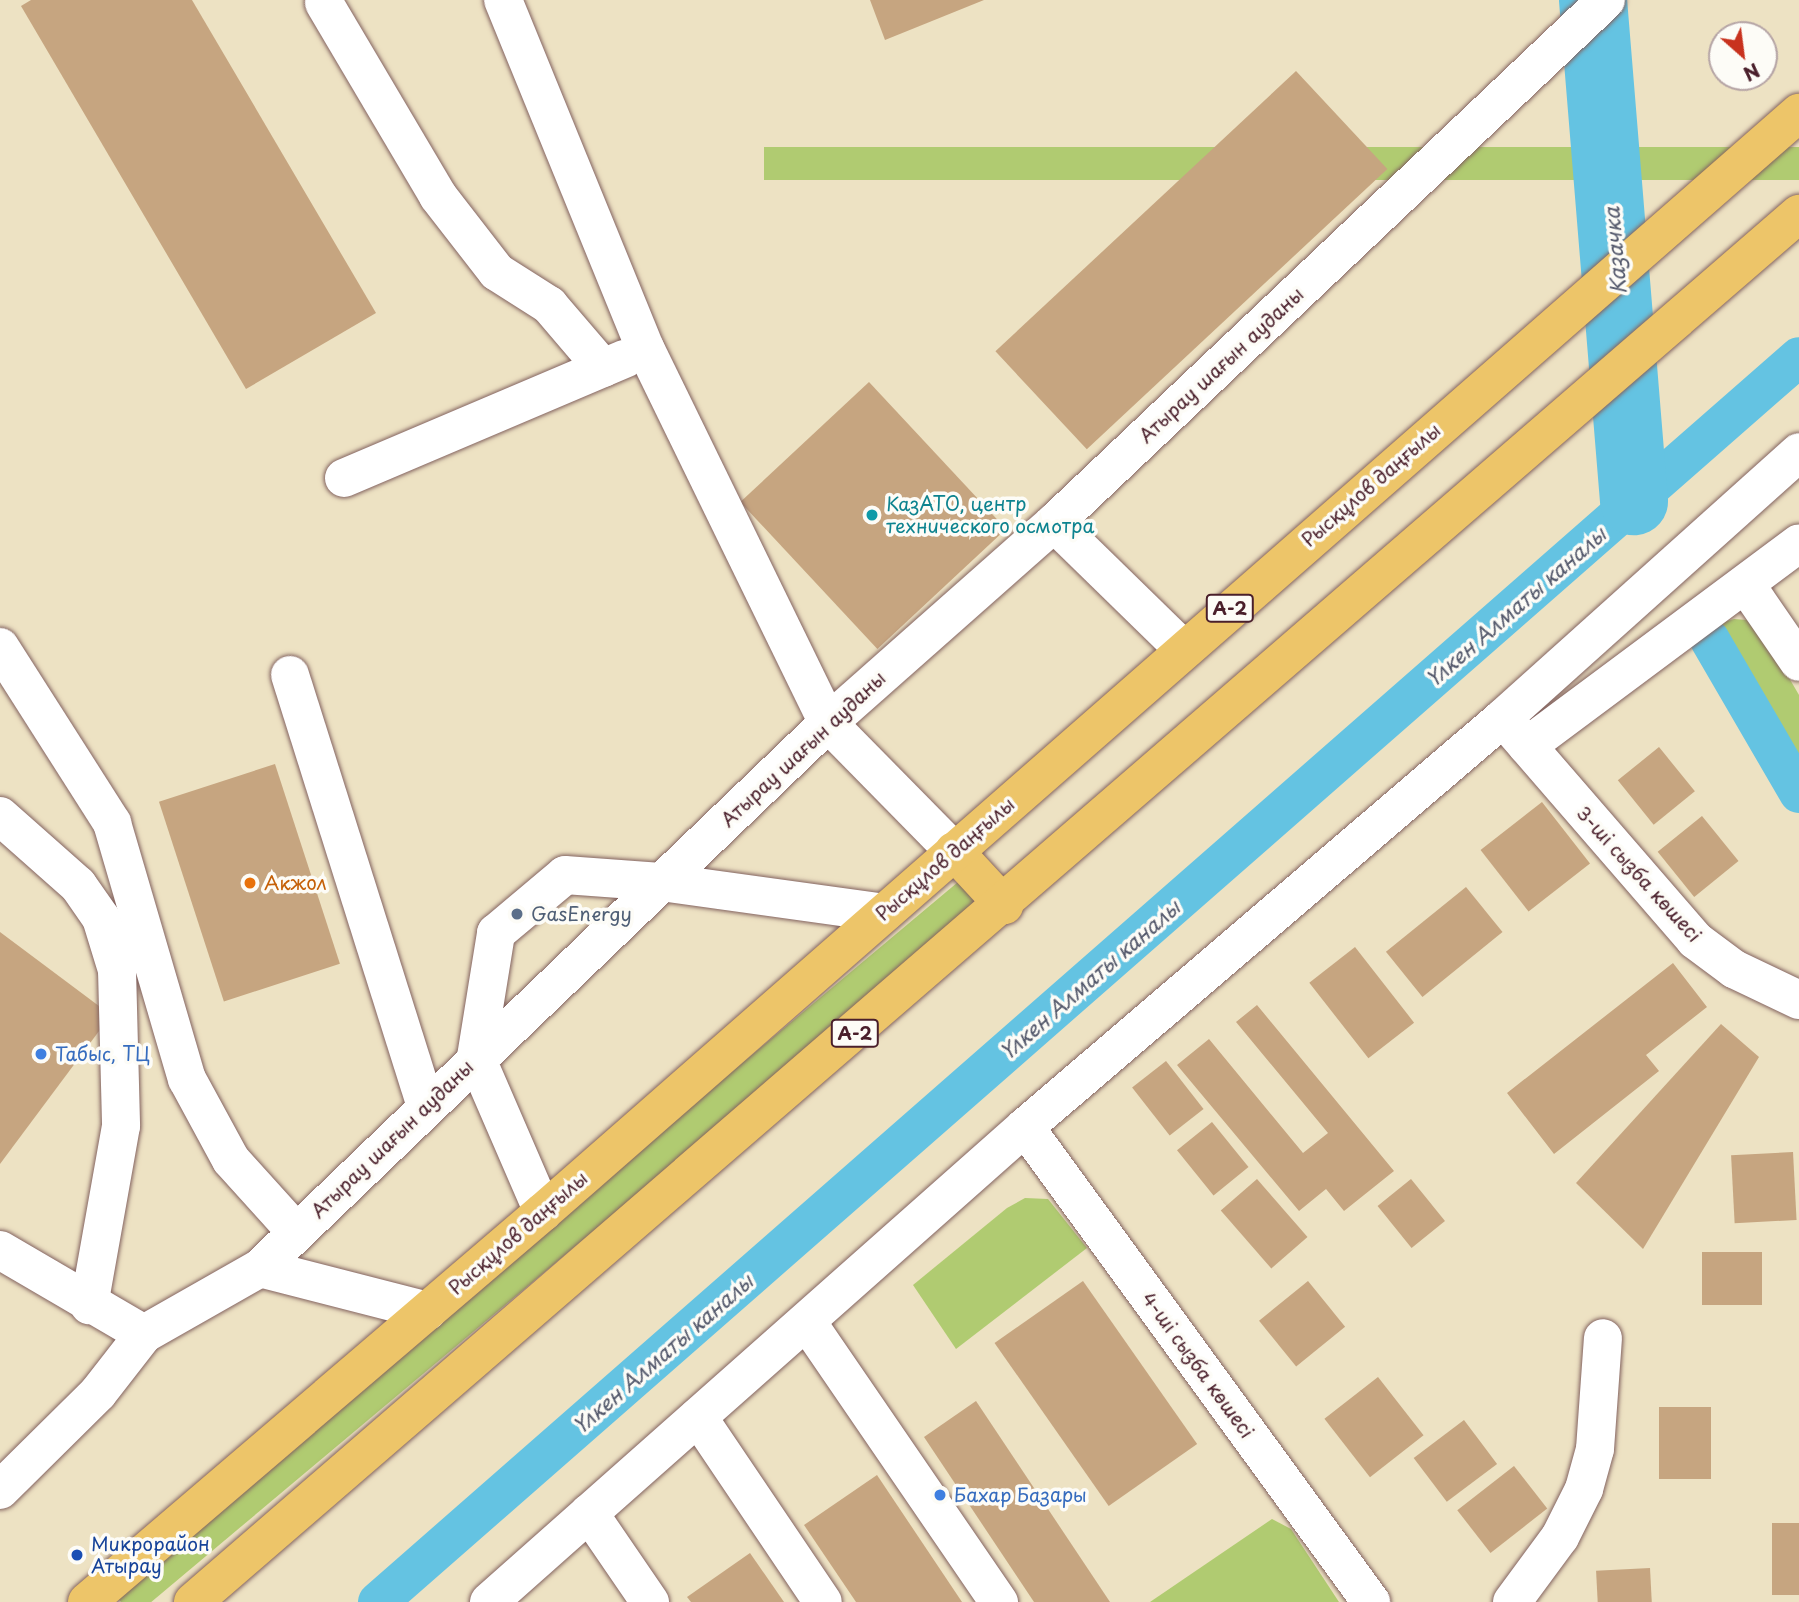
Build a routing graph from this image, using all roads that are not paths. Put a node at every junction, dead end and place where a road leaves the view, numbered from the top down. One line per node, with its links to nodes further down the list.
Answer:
1 (503, 0): 6 (street)
2 (1606, 0): 10 (street, Атырау шағын ауданы)
3 (324, 3): 7 (street)
4 (1799, 113): 14 (main road, Рысқұлов даңғылы / A-2)
5 (1799, 214): 22 (main road, A-2)
6 (646, 350): 7 (street); 17 (street)
7 (603, 368): 9 (street)
8 (1799, 452): 18 (street)
9 (344, 478)
10 (1054, 523): 14 (street); 17 (street, Атырау шағын ауданы)
11 (1799, 543): 12 (street)
12 (1746, 585): 15 (street); 18 (street)
13 (0, 647): 29 (street)
14 (1183, 649): 20 (main road, Рысқұлов даңғылы / A-2)
15 (1799, 662)
16 (290, 675): 26 (street)
17 (828, 723): 20 (street); 21 (street, Атырау шағын ауданы)
18 (1515, 732): 24 (street, 3-ші сызба көшесі); 27 (street)
19 (0, 816): 32 (street)
20 (954, 851): 22 (main road); 23 (main road, Рысқұлов даңғылы / A-2)
21 (661, 882): 23 (street); 25 (street, Атырау шағын ауданы); 25 (street)
22 (1004, 905): 41 (main road, A-2)
23 (884, 913): 28 (main road, Рысқұлов даңғылы / A-2)
24 (1799, 1000)
25 (477, 1056): 26 (street, Атырау шағын ауданы); 28 (street)
26 (426, 1106): 29 (street, Атырау шағын ауданы)
27 (1025, 1127): 34 (street); 46 (street, 4-ші сызба көшесі)
28 (543, 1212): 33 (main road, Рысқұлов даңғылы / A-2)
29 (296, 1232): 31 (street, Атырау шағын ауданы)
30 (0, 1250): 32 (street)
31 (260, 1268): 33 (street); 35 (street, Атырау шағын ауданы)
32 (89, 1305): 35 (street)
33 (428, 1311): 40 (main road, Рысқұлов даңғылы / A-2)
34 (807, 1322): 37 (street); 45 (street)
35 (144, 1335): 38 (street, Атырау шағын ауданы)
36 (1603, 1338): 47 (street)
37 (698, 1417): 39 (street); 44 (street)
38 (0, 1490)
39 (589, 1513): 42 (street); 43 (street)
40 (87, 1602)
41 (193, 1602)
42 (489, 1602)
43 (650, 1602)
44 (823, 1602)
45 (999, 1602)
46 (1371, 1602)
47 (1512, 1602)

